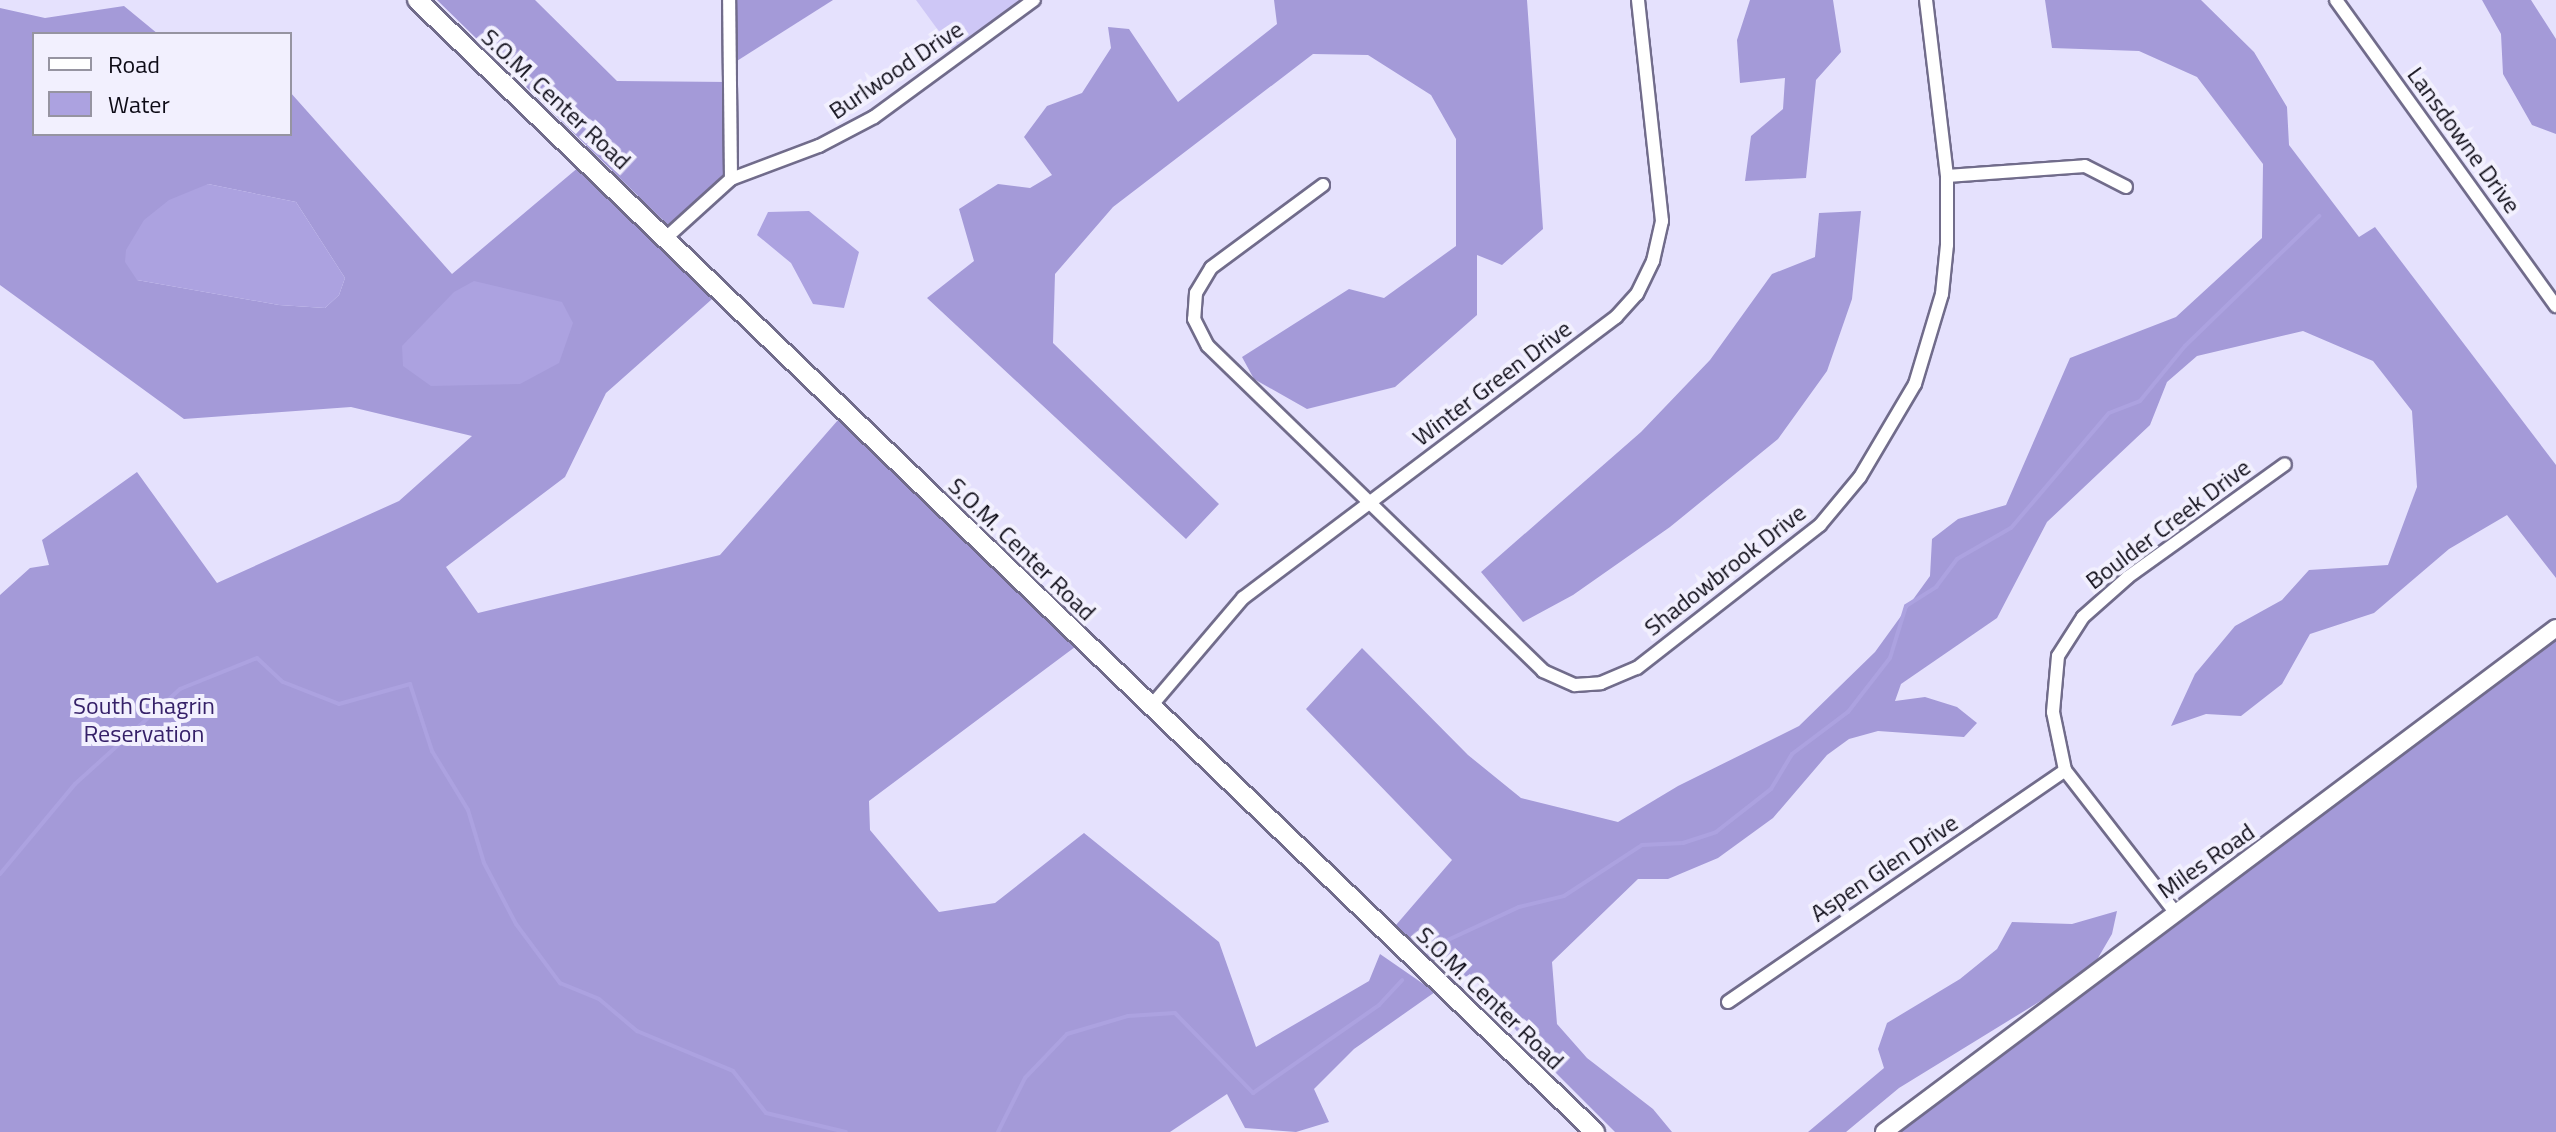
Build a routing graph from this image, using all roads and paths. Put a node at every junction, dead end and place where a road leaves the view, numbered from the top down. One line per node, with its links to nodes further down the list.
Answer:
1 (417, 0): 11 (main road, S.O.M. Center Road)
2 (729, 0): 8 (street)
3 (1034, 0): 8 (street, Burlwood Drive)
4 (1638, 0): 14 (street, Winter Green Drive)
5 (1926, 0): 7 (street, Shadowbrook Drive)
6 (2336, 0): 12 (street, Lansdowne Drive)
7 (1947, 176): 10 (street); 14 (street, Shadowbrook Drive)
8 (731, 179): 11 (street)
9 (1323, 185): 14 (street, Shadowbrook Drive)
10 (2126, 187)
11 (667, 237): 16 (main road, S.O.M. Center Road)
12 (2556, 306)
13 (2285, 464): 17 (street, Boulder Creek Drive)
14 (1372, 501): 16 (street, Winter Green Drive)
15 (2556, 628): 18 (main road, Miles Road)
16 (1151, 706): 20 (main road, S.O.M. Center Road)
17 (2065, 770): 18 (street, Boulder Creek Drive); 19 (street, Aspen Glen Drive)
18 (2175, 912): 21 (main road, Miles Road)
19 (1728, 1002)
20 (1595, 1132)
21 (1884, 1132)

